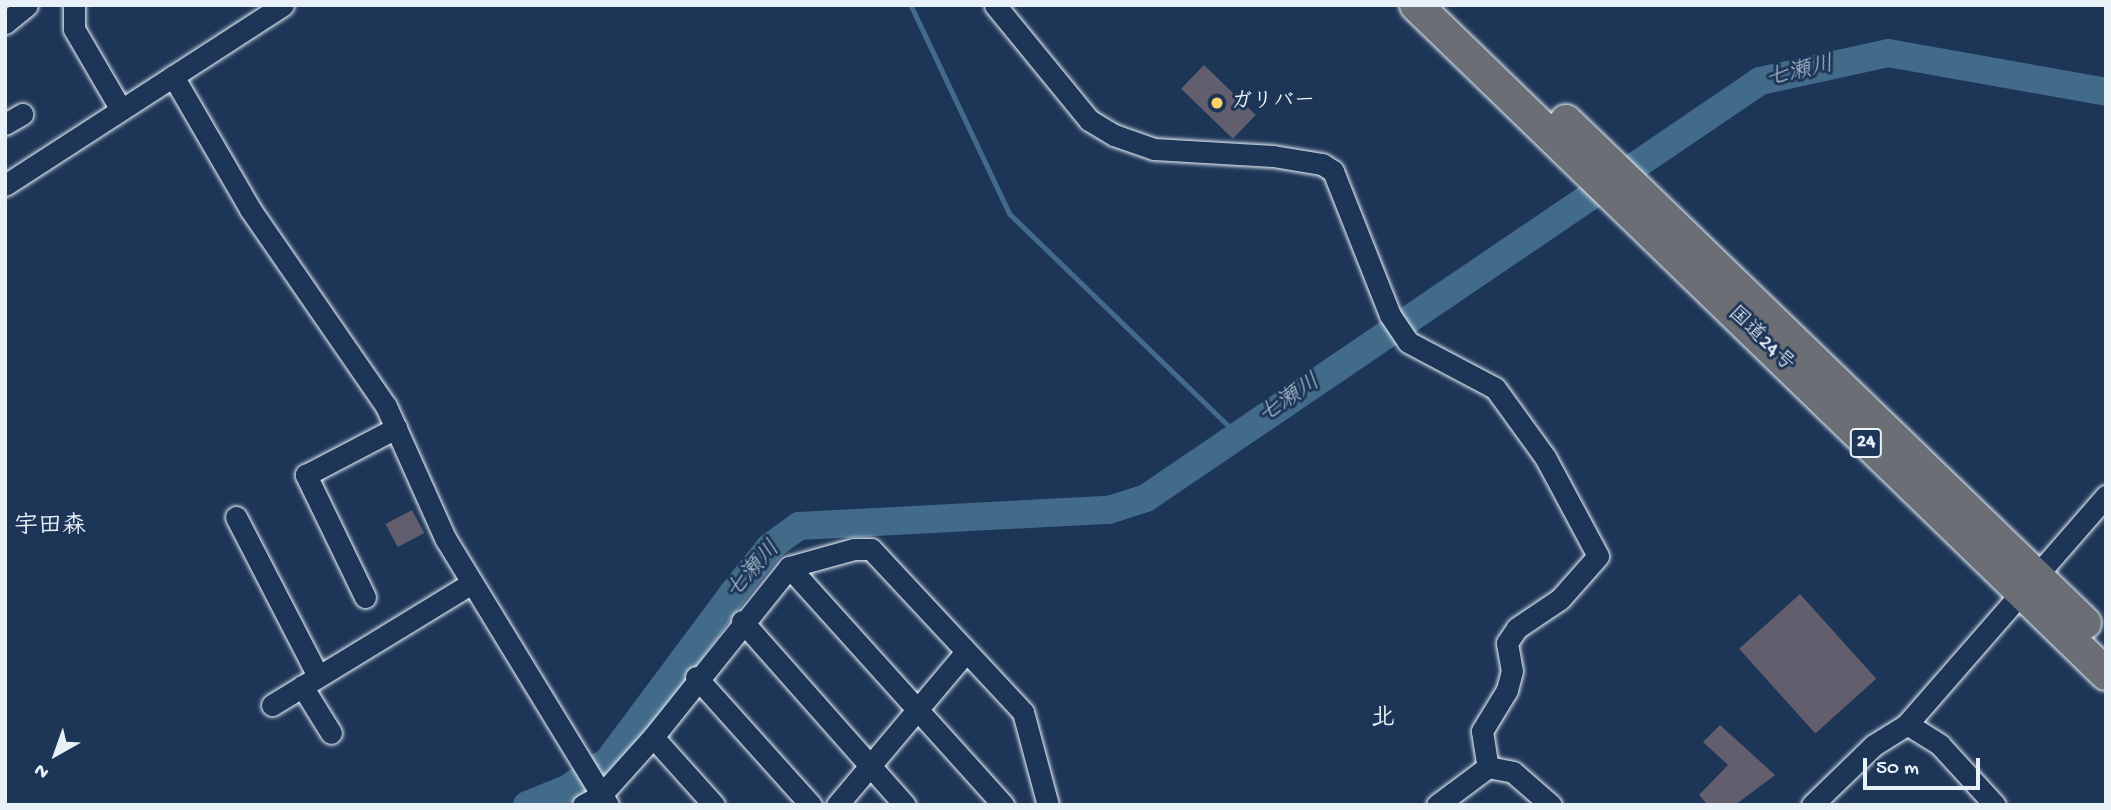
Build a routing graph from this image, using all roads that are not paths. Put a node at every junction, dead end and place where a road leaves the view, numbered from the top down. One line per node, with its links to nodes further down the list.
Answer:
1 (27, 5): 7 (street)
2 (74, 5): 9 (street)
3 (283, 5): 8 (street)
4 (995, 5): 31 (street)
5 (1416, 5): 10 (highway, 国道24号 / 24)
6 (1447, 5): 10 (highway, 国道24号 / 24)
7 (5, 23)
8 (173, 76): 9 (street); 12 (street)
9 (120, 108): 11 (street)
10 (1563, 133): 17 (highway, 国道24号 / 24)
11 (5, 185)
12 (396, 428): 16 (street); 18 (street)
13 (2106, 496): 17 (street)
14 (236, 517): 24 (street)
15 (789, 567): 19 (street); 21 (street); 26 (street)
16 (472, 583): 24 (street); 32 (street)
17 (2028, 583): 20 (highway, 国道24号 / 24); 22 (highway, 国道24号 / 24); 27 (street)
18 (365, 597)
19 (742, 621): 23 (street); 30 (street)
20 (2106, 643)
21 (966, 652): 26 (street); 38 (street)
22 (2106, 674)
23 (695, 677): 29 (street); 34 (street)
24 (310, 681): 25 (street); 28 (street)
25 (272, 705)
26 (915, 706): 30 (street); 37 (street)
27 (1907, 724): 41 (street); 42 (street)
28 (331, 733)
29 (653, 737): 32 (street); 33 (street)
30 (869, 763): 35 (street); 36 (street)
31 (1488, 767): 39 (street); 40 (street)
32 (597, 802)
33 (714, 805)
34 (811, 805)
35 (837, 805)
36 (905, 805)
37 (1003, 805)
38 (1048, 805)
39 (1437, 805)
40 (1551, 805)
41 (1812, 805)
42 (1995, 805)

